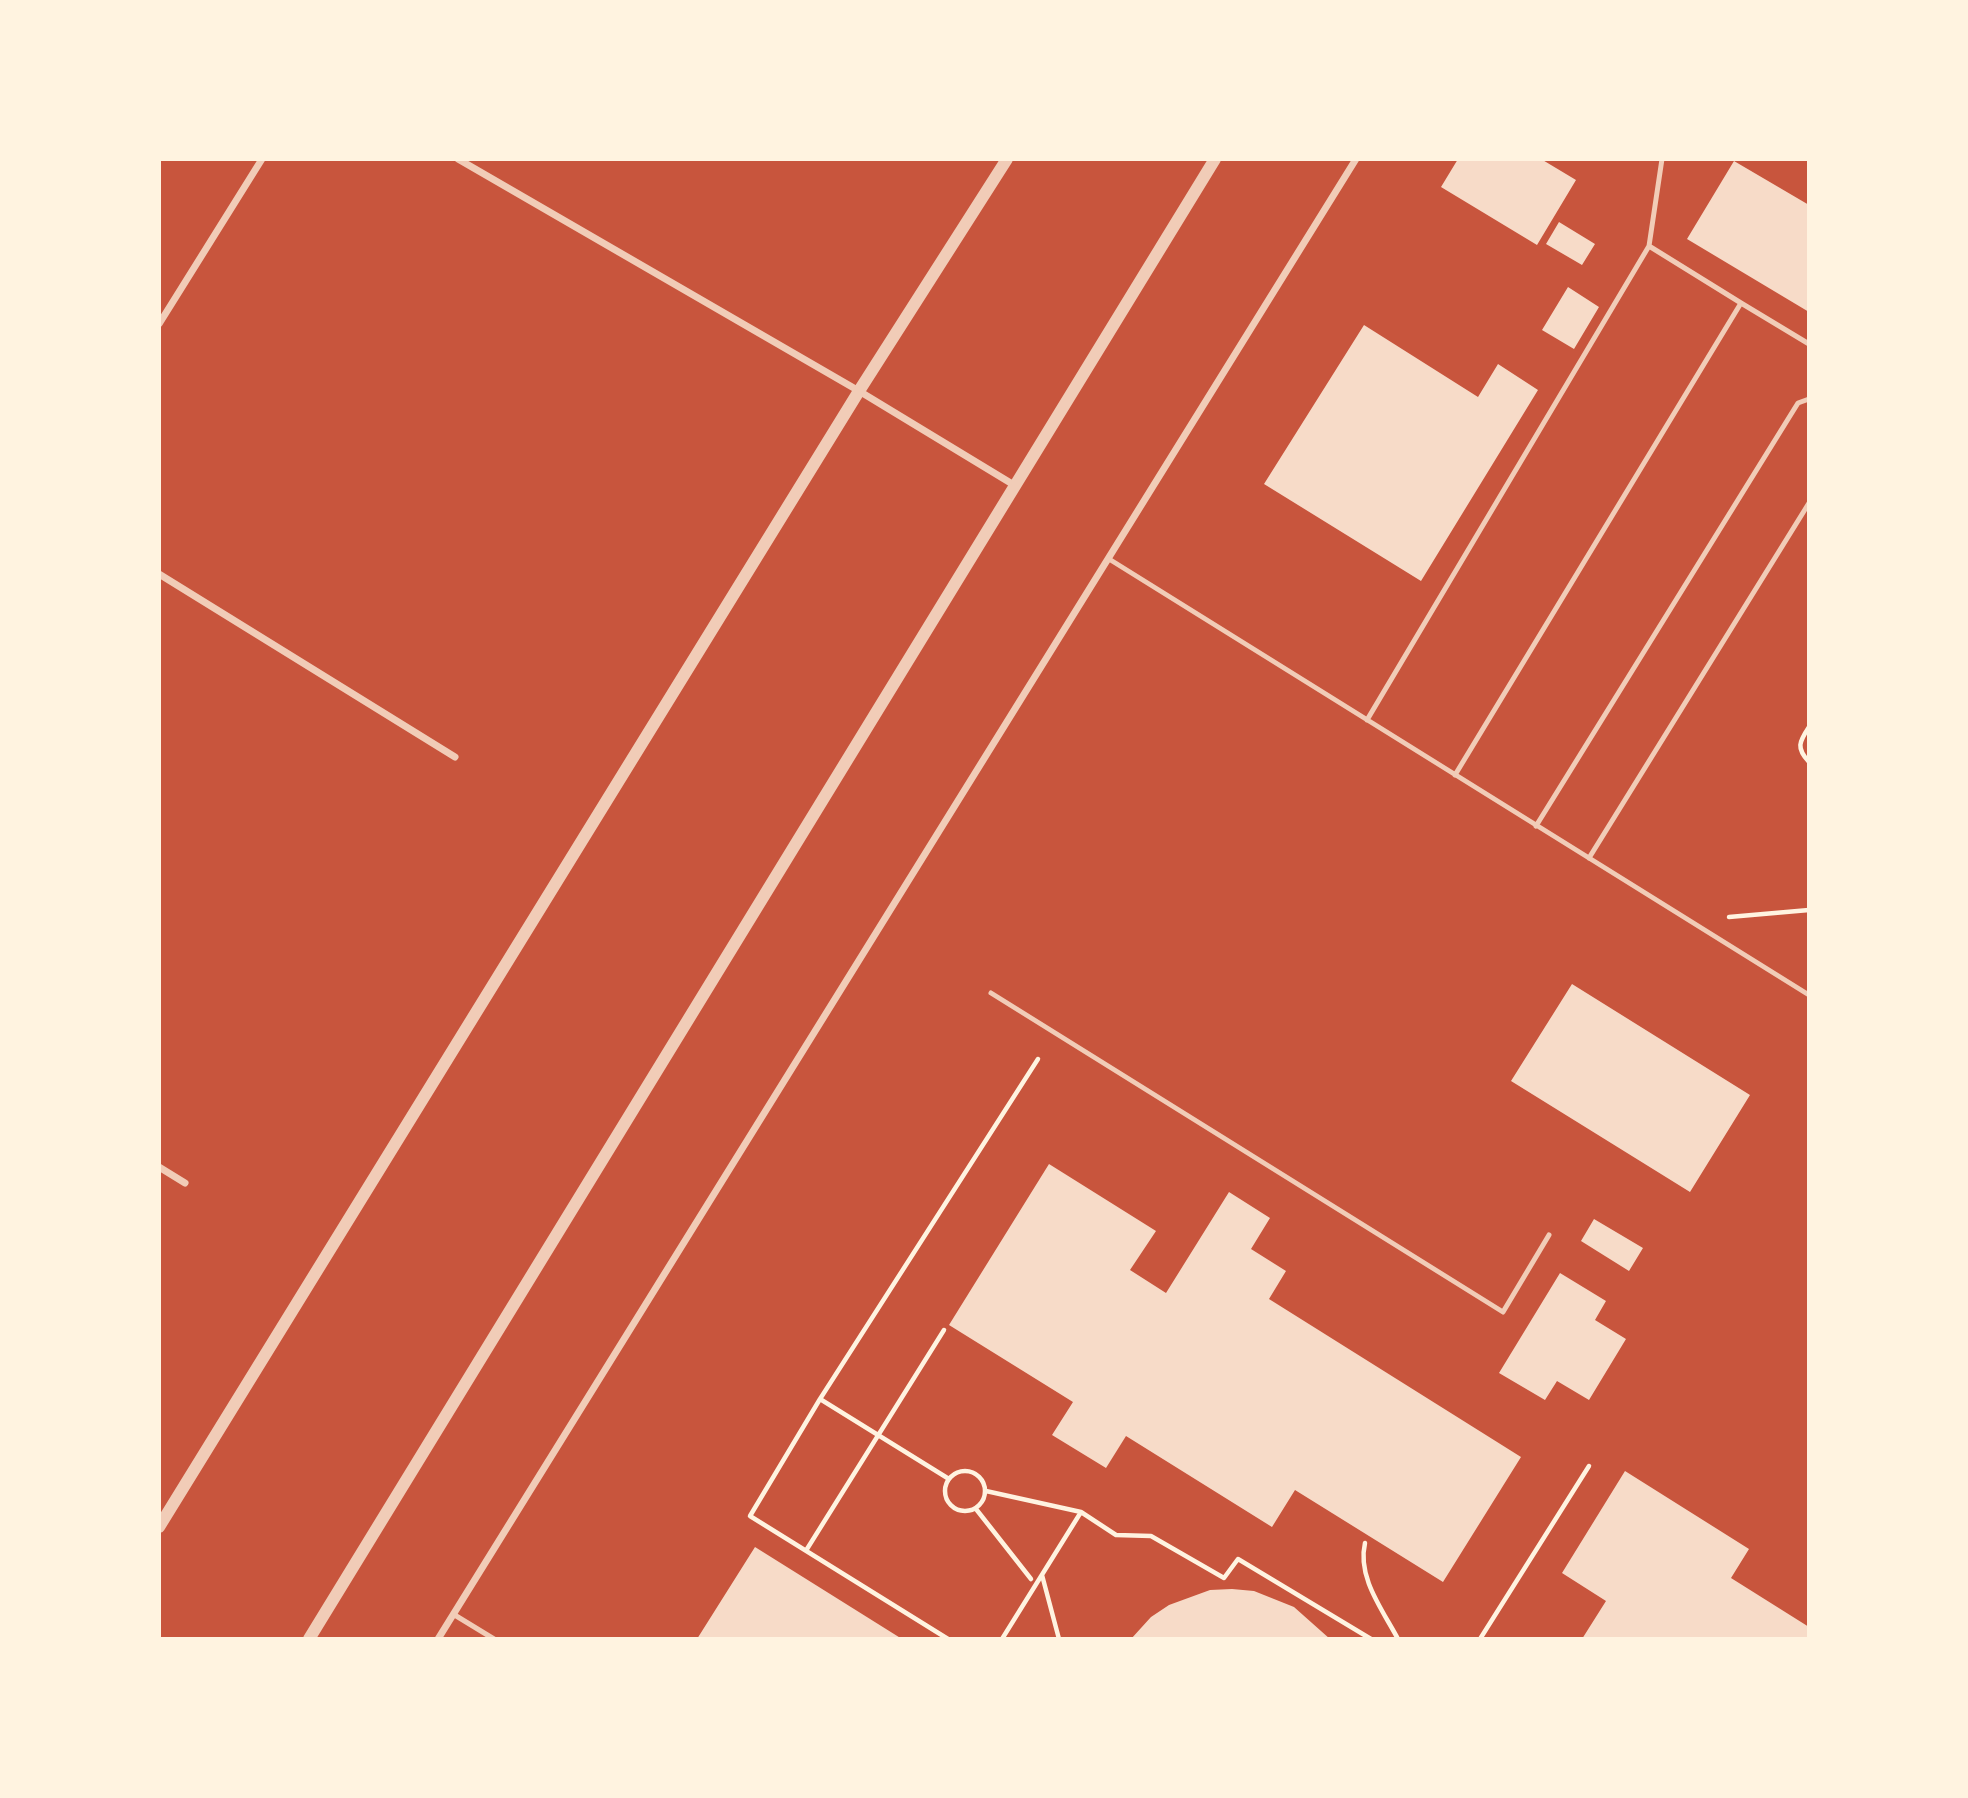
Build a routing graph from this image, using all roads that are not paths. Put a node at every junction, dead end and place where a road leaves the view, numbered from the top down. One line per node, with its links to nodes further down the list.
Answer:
1 (262, 159): 9 (street)
2 (458, 159): 11 (street)
3 (1007, 159): 11 (street)
4 (1215, 159): 13 (street)
5 (1356, 159): 15 (street)
6 (1662, 159): 7 (lane)
7 (1648, 246): 8 (lane); 17 (lane)
8 (1741, 303): 10 (lane); 19 (lane)
9 (159, 324)
10 (1809, 344)
11 (859, 391): 13 (street); 27 (street)
12 (1809, 399): 20 (lane)
13 (1014, 485): 29 (street)
14 (1809, 503): 21 (lane)
15 (1108, 559): 17 (lane); 28 (street)
16 (159, 574): 18 (street)
17 (1367, 720): 19 (lane)
18 (455, 757)
19 (1455, 775): 20 (lane)
20 (1536, 826): 21 (lane)
21 (1590, 858): 23 (lane)
22 (991, 993): 26 (lane)
23 (1809, 995)
24 (159, 1167): 25 (street)
25 (185, 1183)
26 (1549, 1235)
27 (159, 1527)
28 (453, 1614): 30 (street); 31 (lane)
29 (309, 1639)
30 (438, 1639)
31 (494, 1639)

